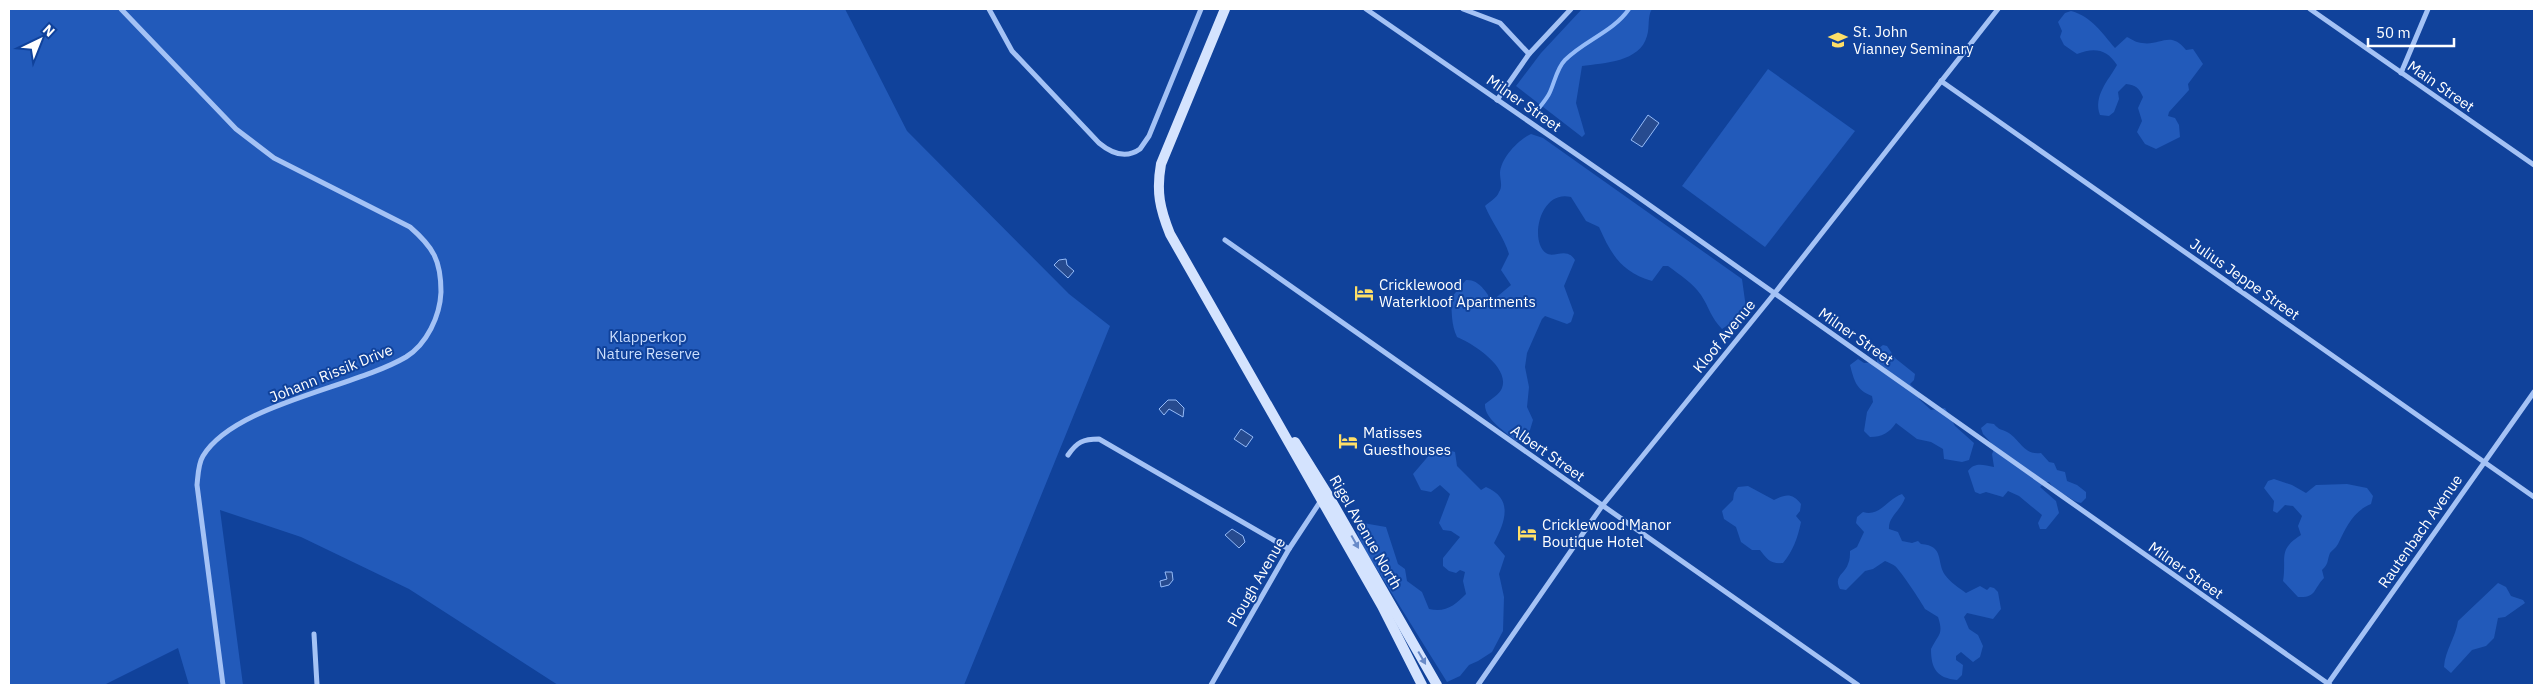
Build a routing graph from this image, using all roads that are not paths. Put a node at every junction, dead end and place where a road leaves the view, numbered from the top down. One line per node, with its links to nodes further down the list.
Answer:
1 (121, 9): 26 (street, Johann Rissik Drive)
2 (989, 9): 3 (street)
3 (1201, 9)
4 (1225, 9): 21 (main road, Rigel Avenue North)
5 (1366, 9): 14 (street, Milner Street)
6 (1463, 9): 11 (street)
7 (1571, 9): 11 (street)
8 (1998, 9): 13 (street, Kloof Avenue)
9 (2310, 9): 12 (street, Main Street)
10 (2428, 9): 12 (street)
11 (1529, 54): 14 (street)
12 (2401, 73): 15 (street, Main Street)
13 (1942, 81): 17 (street, Kloof Avenue); 20 (street, Julius Jeppe Street)
14 (1497, 100): 17 (street, Milner Street)
15 (2534, 165)
16 (1224, 240): 23 (street, Albert Street)
17 (1774, 294): 23 (street, Kloof Avenue); 33 (street, Milner Street)
18 (2534, 392): 20 (street, Rautenbach Avenue)
19 (1068, 455): 24 (street)
20 (2484, 462): 22 (street, Julius Jeppe Street); 33 (street, Rautenbach Avenue)
21 (1324, 497): 24 (street, Plough Avenue); 29 (main road, Rigel Avenue North); 30 (main road, Rigel Avenue North, one-way to 30)
22 (2534, 497)
23 (1602, 506): 31 (street, Kloof Avenue); 32 (street, Albert Street)
24 (1289, 549): 28 (street, Plough Avenue)
25 (314, 634): 27 (street)
26 (223, 685)
27 (317, 685)
28 (1210, 685)
29 (1422, 685)
30 (1438, 685)
31 (1478, 685)
32 (1858, 685)
33 (2328, 685)

